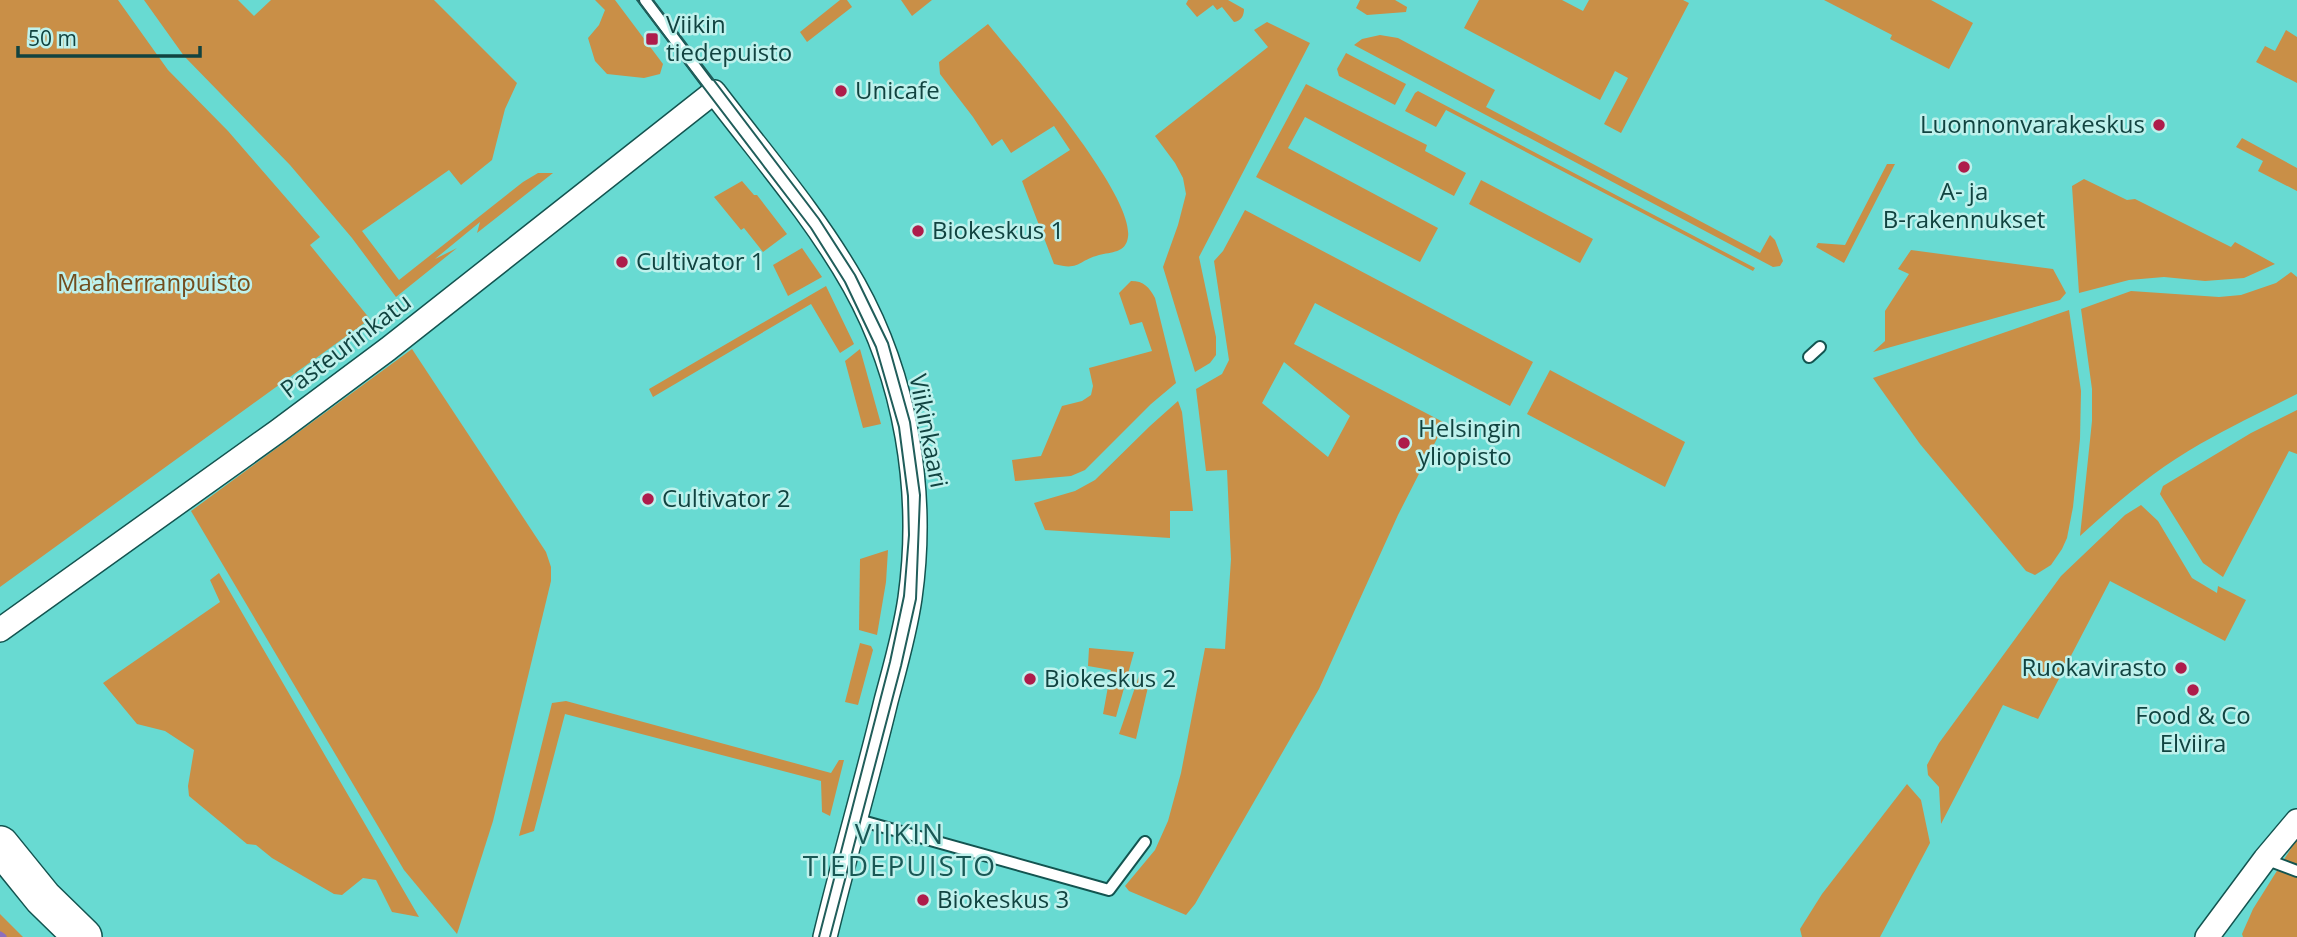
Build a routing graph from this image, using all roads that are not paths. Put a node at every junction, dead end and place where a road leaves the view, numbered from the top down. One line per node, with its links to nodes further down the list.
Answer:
1 (645, 0): 2 (lane, Viikinkaari)
2 (714, 92): 5 (street, Pasteurinkatu); 6 (street, Viikinkaari)
3 (1820, 347): 4 (lane)
4 (1809, 358)
5 (0, 630)
6 (854, 819): 8 (lane); 13 (street, Viikinkaari)
7 (2297, 821): 10 (street)
8 (1144, 842)
9 (0, 845): 12 (main road)
10 (2265, 859): 11 (lane); 14 (street)
11 (2297, 871)
12 (83, 937)
13 (825, 937)
14 (2207, 937)

